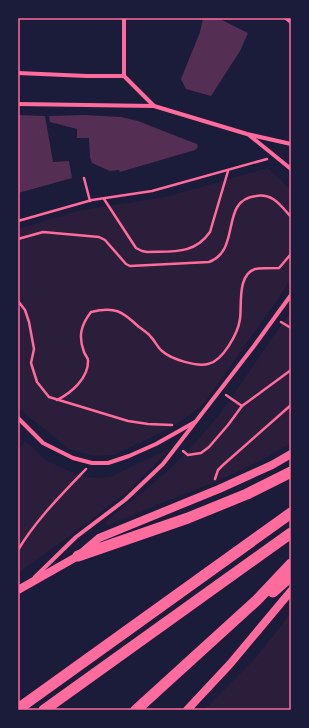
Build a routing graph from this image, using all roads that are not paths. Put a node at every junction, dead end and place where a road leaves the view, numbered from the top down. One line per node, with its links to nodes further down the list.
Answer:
1 (124, 18): 5 (street)
2 (286, 18): 3 (street)
3 (291, 22)
4 (18, 73): 5 (street)
5 (124, 76): 7 (street)
6 (18, 104): 7 (street)
7 (154, 106): 8 (street)
8 (247, 134): 9 (street); 10 (street)
9 (291, 144)
10 (291, 169)
11 (291, 295): 13 (street)
12 (18, 418): 13 (street)
13 (198, 421): 21 (street)
14 (291, 454): 18 (main road)
15 (291, 472): 18 (highway)
16 (291, 513): 27 (highway)
17 (291, 533): 28 (highway)
18 (78, 556): 21 (main road)
19 (291, 564): 24 (highway)
20 (291, 576): 25 (highway)
21 (29, 583): 22 (main road)
22 (18, 590)
23 (291, 591): 30 (main road)
24 (237, 618): 25 (highway); 26 (highway)
25 (216, 648): 26 (highway)
26 (156, 691): 29 (highway)
27 (18, 709)
28 (44, 710)
29 (136, 710)
30 (187, 710)

